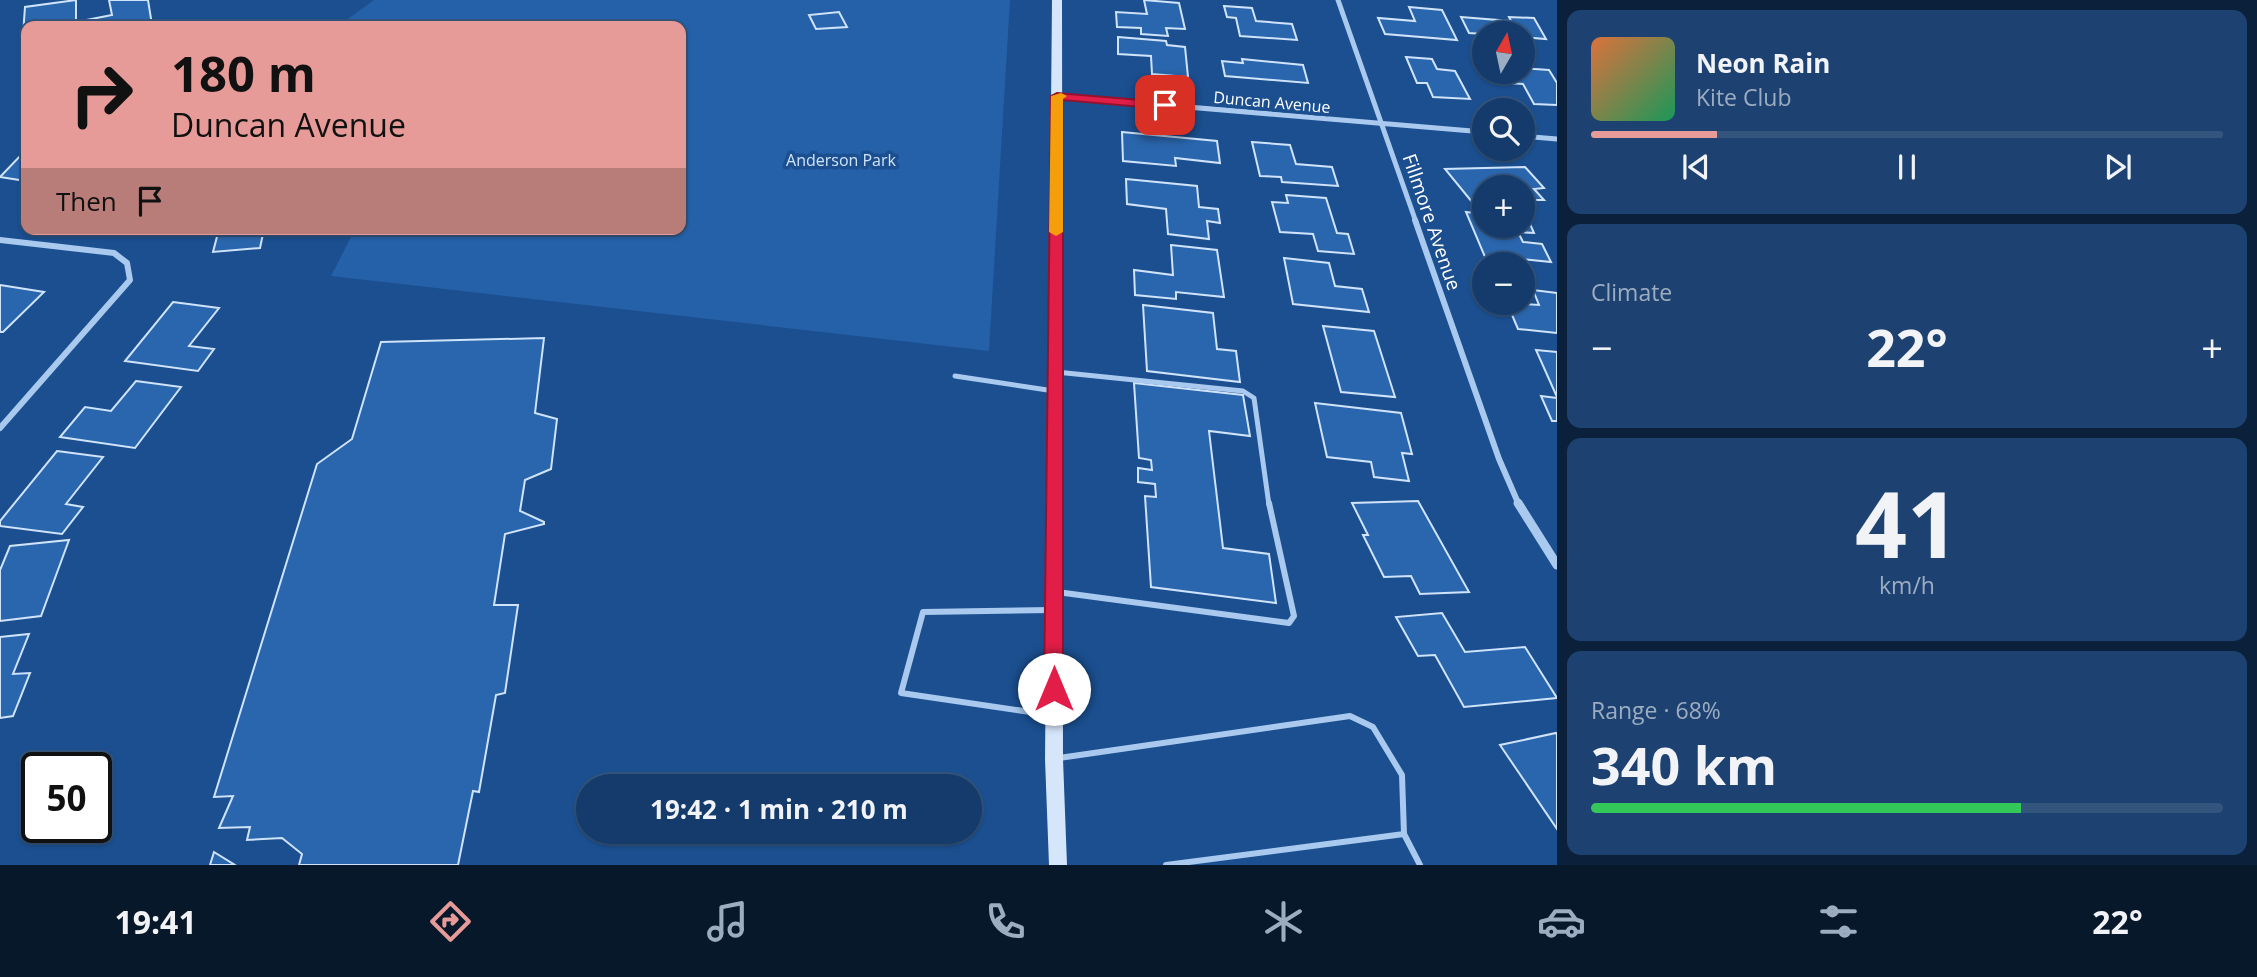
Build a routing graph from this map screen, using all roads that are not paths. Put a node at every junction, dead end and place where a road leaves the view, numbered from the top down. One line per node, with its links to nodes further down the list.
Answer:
1 (1057, 0): 3 (main road)
2 (1338, 0): 4 (street, Fillmore Avenue)
3 (1057, 96): 4 (street, Duncan Avenue); 9 (main road)
4 (1380, 123): 5 (street, Duncan Avenue); 13 (street, Fillmore Avenue)
5 (1472, 131)
6 (1535, 137): 7 (street)
7 (1557, 139)
8 (0, 240): 12 (street)
9 (1054, 372): 11 (main road); 14 (lane)
10 (955, 376): 11 (lane)
11 (1054, 391): 14 (main road)
12 (0, 428)
13 (1557, 565)
14 (1054, 592): 15 (main road)
15 (1054, 610): 16 (main road); 16 (lane)
16 (1054, 716): 17 (main road)
17 (1054, 759): 18 (lane); 19 (main road)
18 (1405, 834): 20 (lane); 21 (lane)
19 (1058, 865)
20 (1166, 865)
21 (1420, 865)

